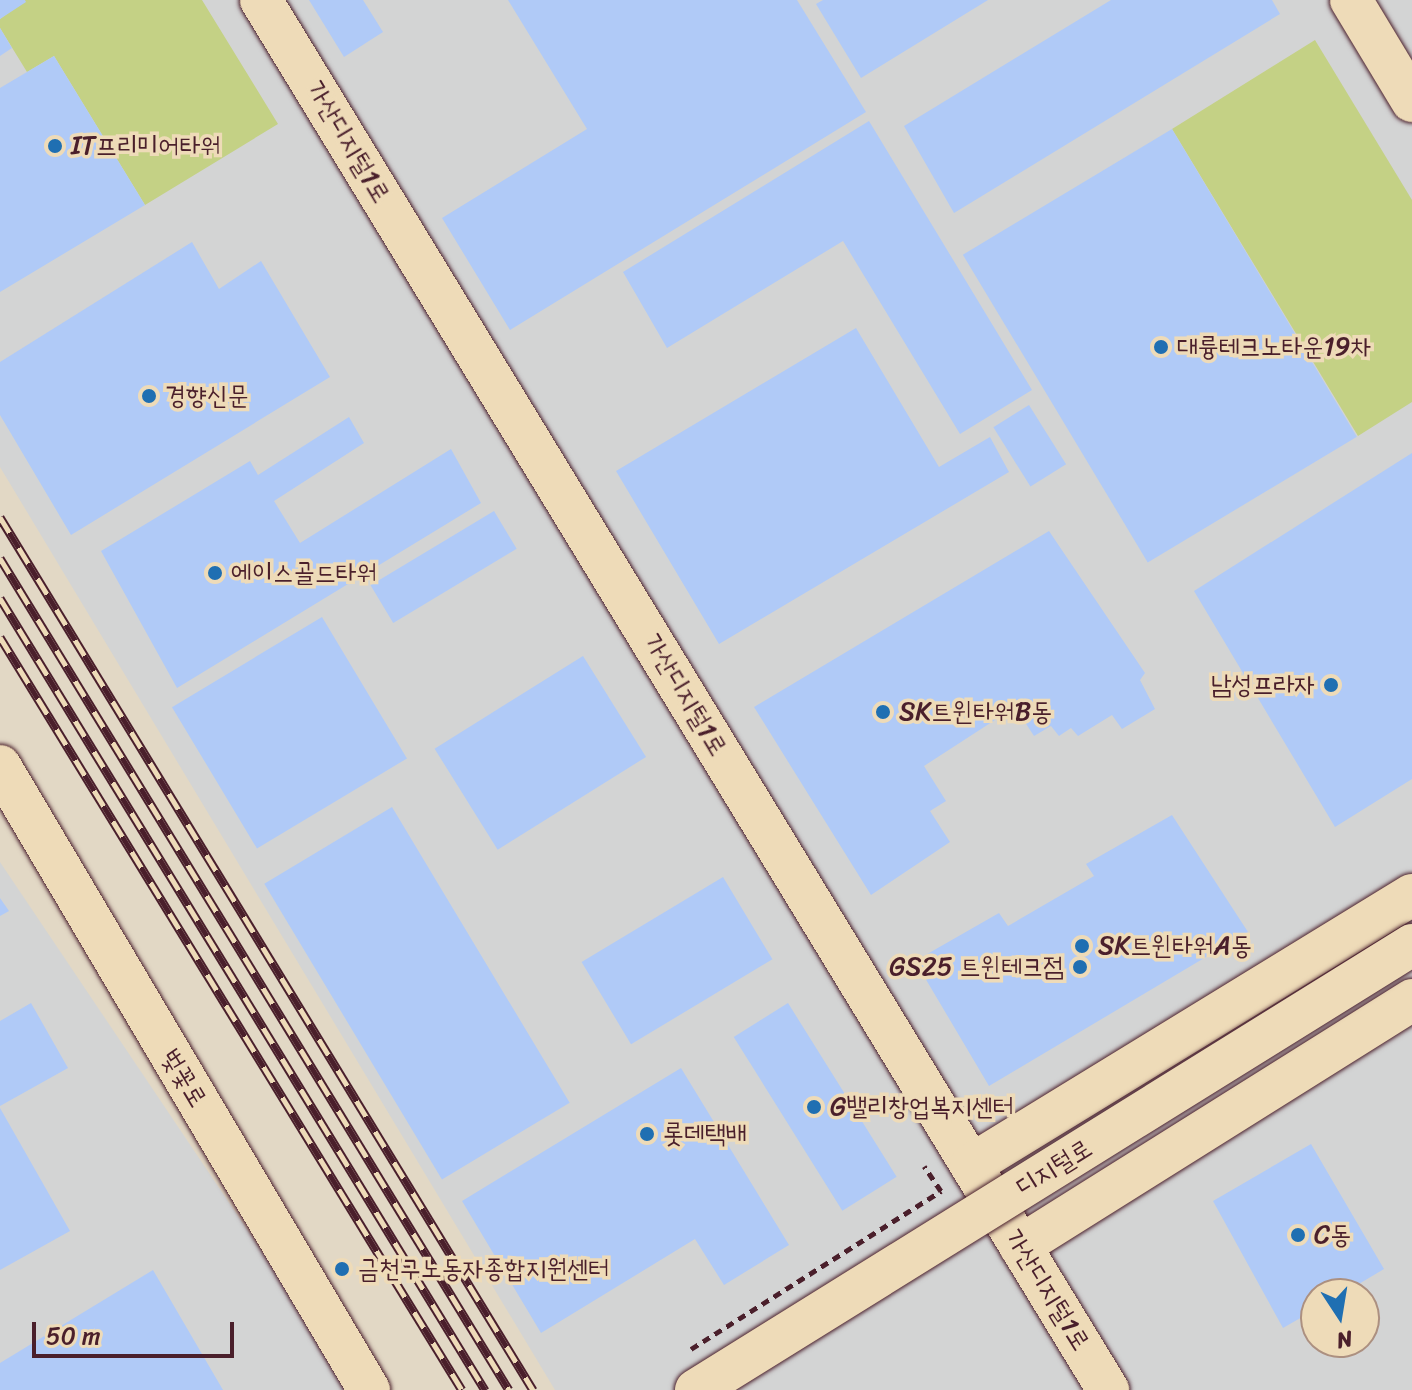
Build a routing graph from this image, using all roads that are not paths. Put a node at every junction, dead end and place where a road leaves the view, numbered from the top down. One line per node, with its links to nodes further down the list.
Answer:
1 (261, 0): 8 (street, 가산디지털1로)
2 (1351, 0): 3 (street)
3 (1412, 101)
4 (0, 766): 10 (street, 벚꽃로)
5 (1412, 895): 8 (street)
6 (1412, 945): 11 (street, 디지털로, bridge)
7 (1412, 1000): 9 (street)
8 (971, 1165): 9 (street, 가산디지털1로)
9 (1020, 1246): 12 (street, 가산디지털1로)
10 (369, 1390)
11 (696, 1390)
12 (1108, 1390)

